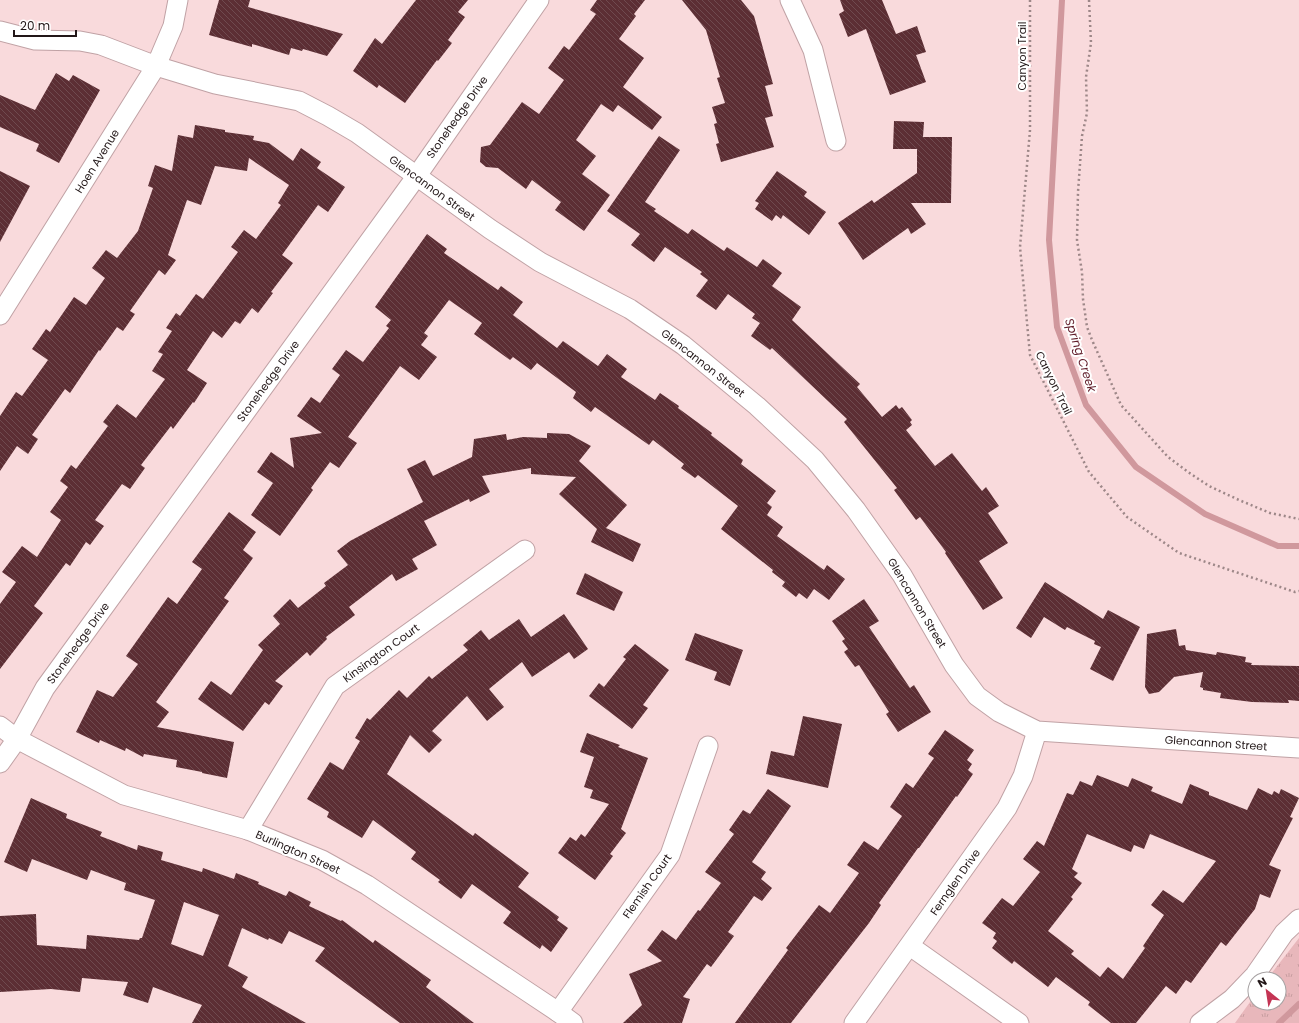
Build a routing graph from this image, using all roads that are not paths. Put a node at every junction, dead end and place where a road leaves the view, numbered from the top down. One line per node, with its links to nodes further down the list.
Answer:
1 (178, 0): 5 (street, Hoen Avenue)
2 (539, 0): 7 (street, Stonehedge Drive)
3 (790, 0): 6 (street)
4 (0, 31): 5 (street, Glencannon Street)
5 (156, 66): 7 (street, Glencannon Street); 8 (street, Hoen Avenue)
6 (836, 141)
7 (416, 177): 11 (street, Glencannon Street); 12 (street, Stonehedge Drive)
8 (2, 309)
9 (524, 550): 16 (street, Kinsington Court)
10 (0, 726): 12 (street, Burlington Street)
11 (1037, 731): 14 (street, Glencannon Street); 18 (street, Fernglen Drive)
12 (17, 739): 15 (street, Stonehedge Drive); 16 (street, Burlington Street)
13 (708, 746): 19 (street, Flemish Court)
14 (1299, 748)
15 (0, 763)
16 (248, 830): 19 (street, Burlington Street)
17 (1299, 919): 22 (street)
18 (910, 946): 20 (street, Fernglen Drive); 21 (street)
19 (565, 1017)
20 (854, 1023)
21 (1019, 1023)
22 (1200, 1023)

